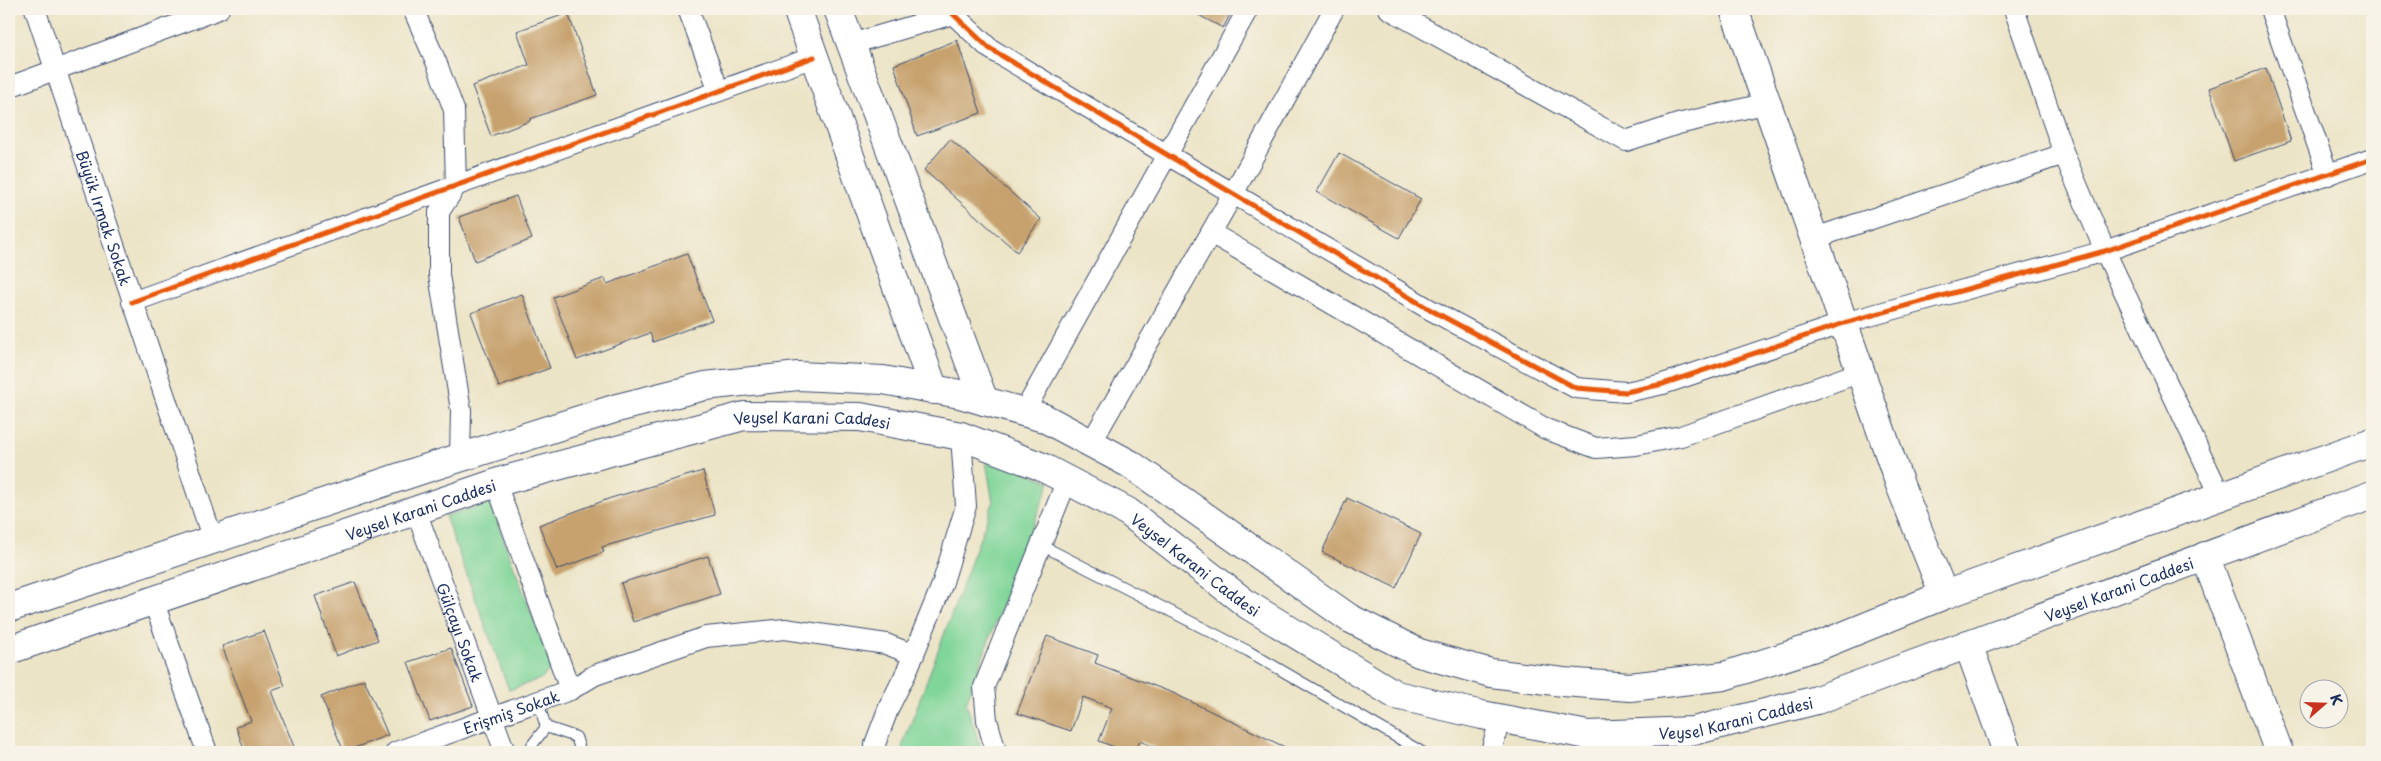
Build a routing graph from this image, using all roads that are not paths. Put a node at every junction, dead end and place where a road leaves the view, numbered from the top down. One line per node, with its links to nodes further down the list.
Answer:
1 (35, 9): 16 (street, Büyük Irmak Sokak)
2 (219, 9): 16 (street)
3 (413, 9): 24 (street)
4 (688, 9): 18 (street)
5 (797, 9): 15 (main road)
6 (838, 9): 14 (main road)
7 (1248, 9): 21 (street)
8 (1334, 9): 25 (street)
9 (1389, 9): 19 (street)
10 (1734, 9): 19 (main road)
11 (2014, 9): 20 (street)
12 (2270, 9): 23 (street)
13 (952, 11): 14 (street); 21 (street)
14 (851, 44): 33 (main road)
15 (814, 57): 18 (street); 32 (main road)
16 (55, 70): 17 (street); 29 (street, Büyük Irmak Sokak)
17 (9, 87)
18 (719, 91): 24 (street)
19 (1768, 103): 27 (main road)
20 (2064, 154): 27 (street); 28 (street)
21 (1168, 156): 25 (street); 34 (street)
22 (2372, 159): 23 (street)
23 (2328, 175): 28 (street)
24 (456, 186): 29 (street); 38 (street)
25 (1233, 194): 26 (street); 30 (street)
26 (1211, 233): 31 (street); 37 (street)
27 (1815, 238): 30 (main road)
28 (2105, 251): 30 (street); 41 (street)
29 (132, 302): 44 (street, Büyük Irmak Sokak)
30 (1844, 323): 31 (main road)
31 (1861, 372): 47 (main road)
32 (934, 390): 33 (main road); 38 (main road)
33 (984, 401): 34 (main road)
34 (1024, 412): 37 (main road)
35 (961, 436): 39 (main road, Veysel Karani Caddesi); 40 (main road, Veysel Karani Caddesi); 52 (street)
36 (2372, 442): 41 (main road)
37 (1091, 443): 47 (main road)
38 (460, 458): 44 (main road)
39 (1067, 480): 45 (street); 56 (main road, Veysel Karani Caddesi)
40 (496, 483): 43 (main road, Veysel Karani Caddesi); 53 (street)
41 (2221, 496): 47 (main road)
42 (2372, 496): 46 (main road, Veysel Karani Caddesi)
43 (416, 510): 48 (main road, Veysel Karani Caddesi); 55 (street, Gülçayı Sokak)
44 (213, 540): 49 (main road)
45 (1041, 545): 64 (street); 65 (lane)
46 (2205, 556): 50 (main road, Veysel Karani Caddesi); 68 (main road)
47 (1944, 594)
48 (153, 600): 51 (main road, Veysel Karani Caddesi); 58 (street)
49 (10, 603)
50 (1968, 644): 56 (main road, Veysel Karani Caddesi); 67 (main road)
51 (9, 650)
52 (914, 655): 53 (street, Erişmiş Sokak); 63 (street)
53 (570, 690): 54 (street, Erişmiş Sokak)
54 (538, 702): 55 (street, Erişmiş Sokak); 57 (lane)
55 (493, 718): 59 (street, Erişmiş Sokak); 60 (street, Gülçayı Sokak)
56 (1500, 718): 66 (street)
57 (546, 727): 61 (lane); 62 (lane)
58 (207, 752)
59 (396, 752)
60 (506, 752)
61 (534, 752)
62 (581, 752)
63 (876, 752)
64 (996, 752)
65 (1422, 752)
66 (1492, 752)
67 (2007, 752)
68 (2278, 752)

